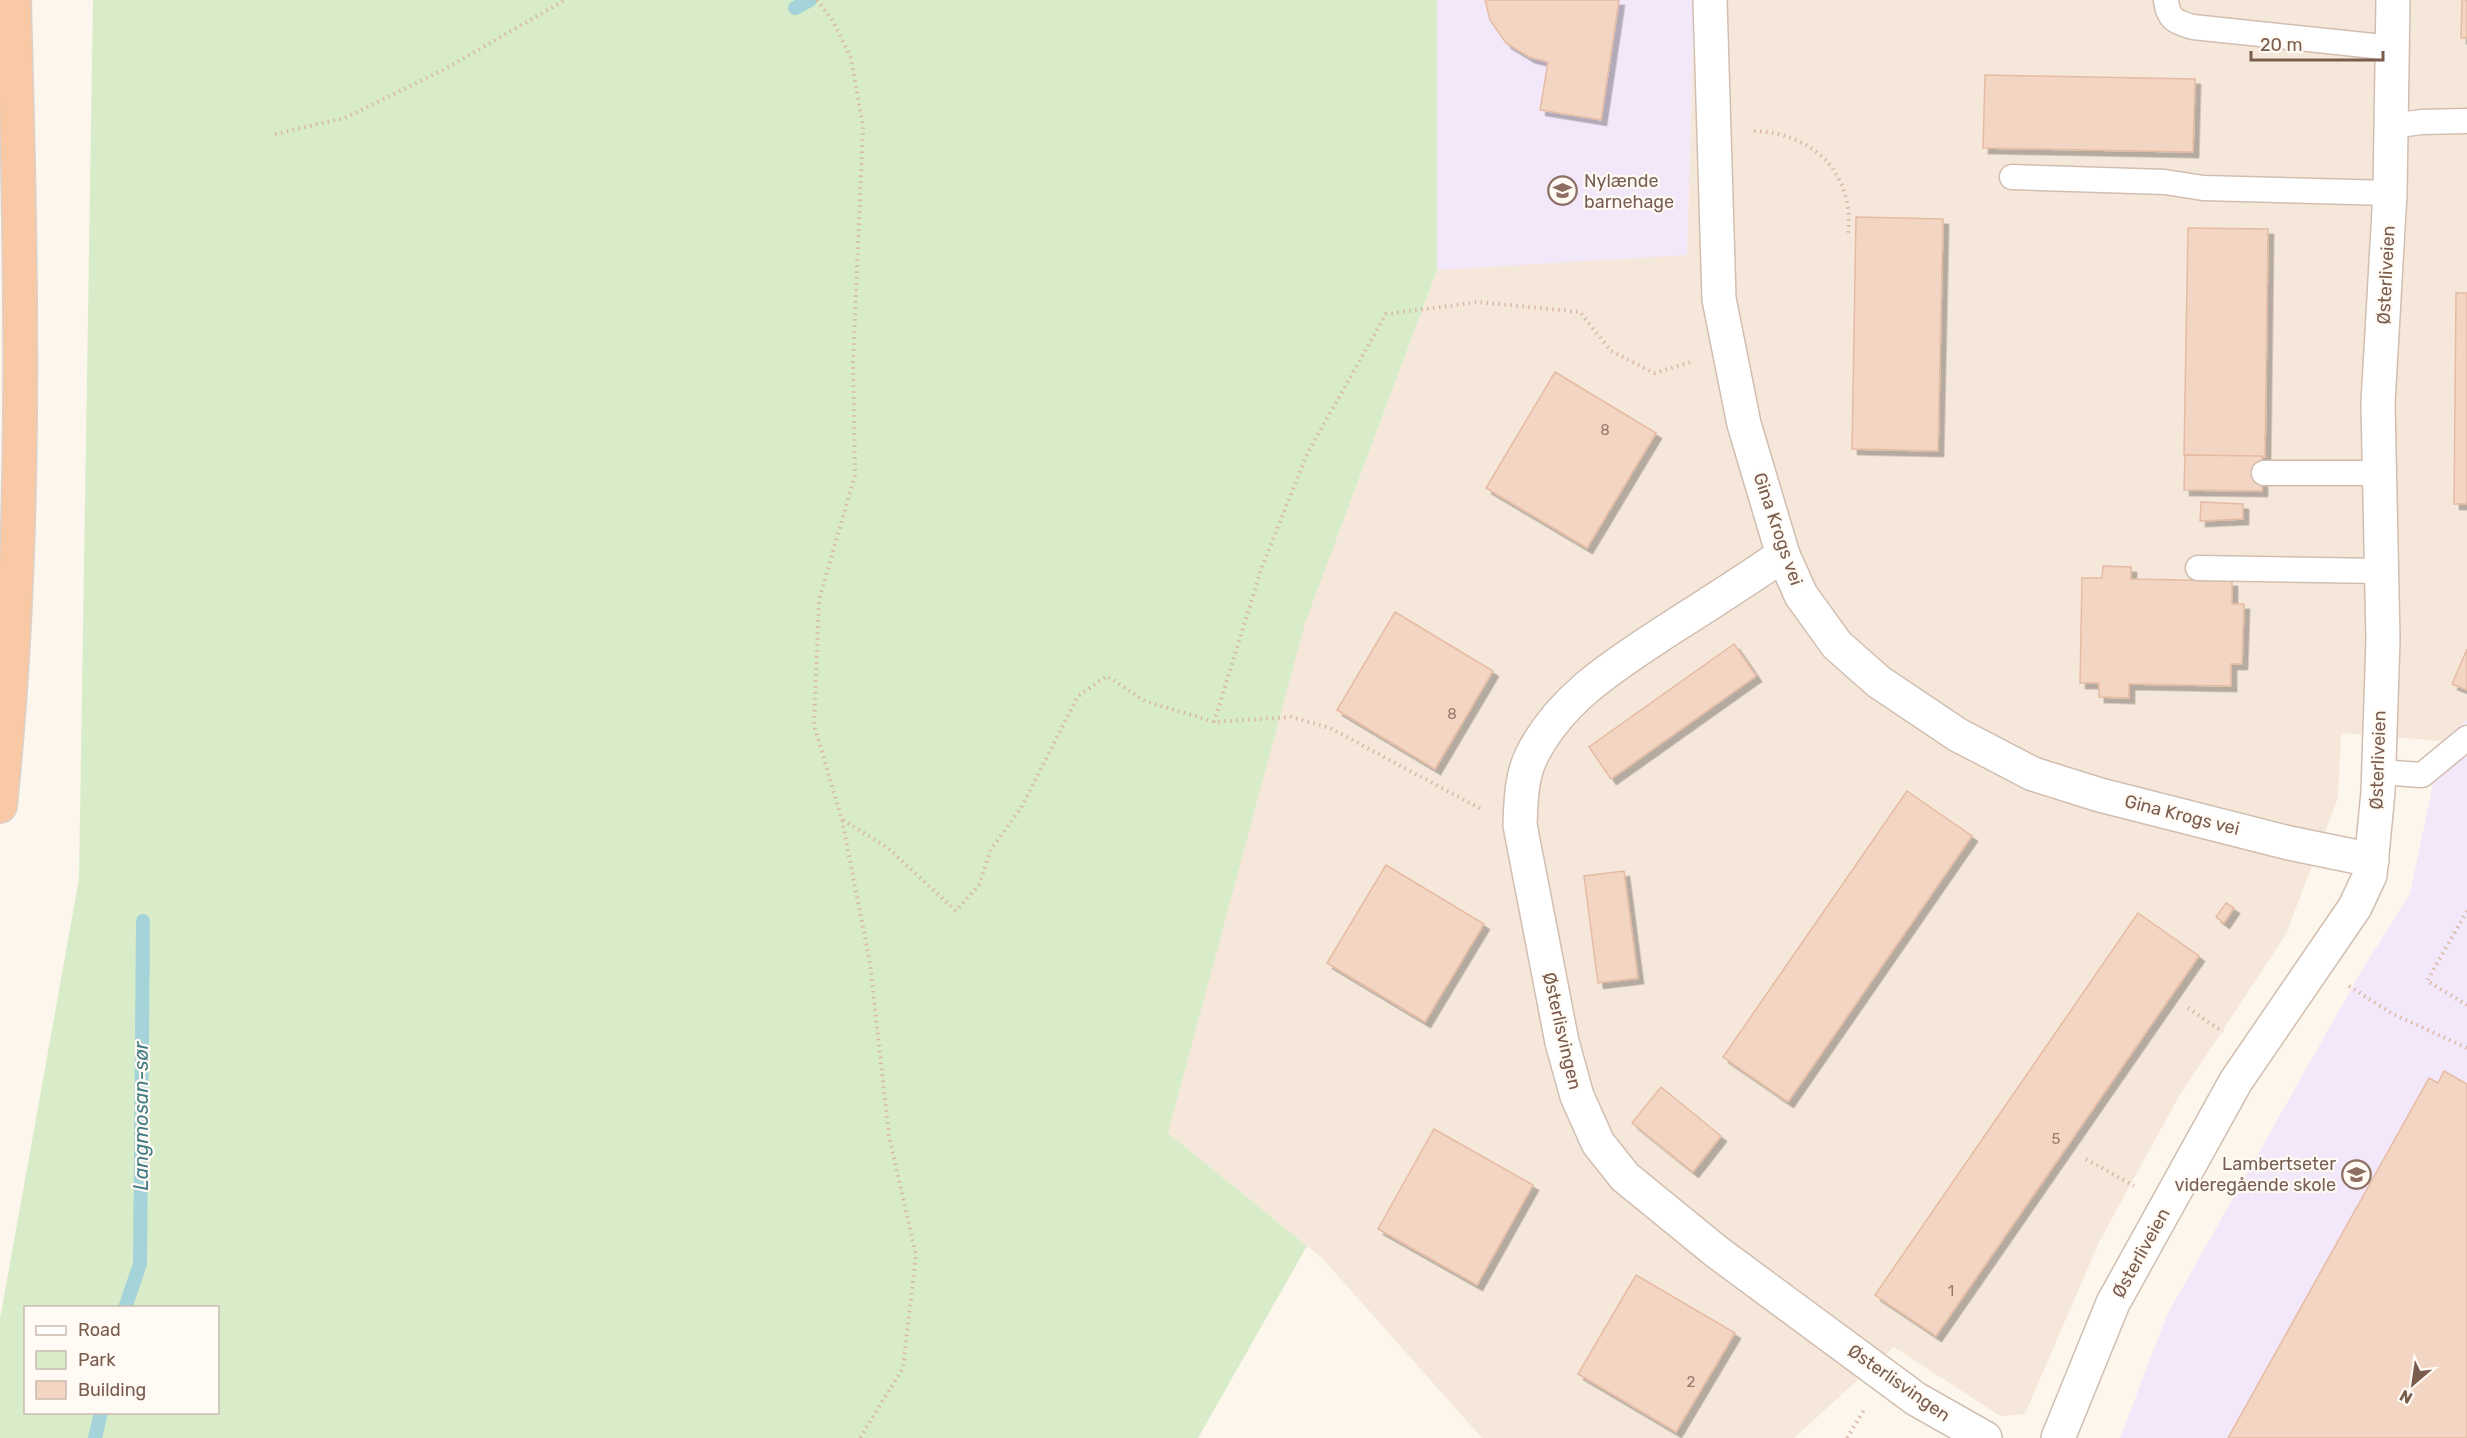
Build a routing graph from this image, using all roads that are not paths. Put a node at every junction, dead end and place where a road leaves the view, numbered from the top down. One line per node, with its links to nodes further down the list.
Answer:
1 (14, 0): 17 (highway)
2 (1710, 0): 12 (street, Gina Krogs vei)
3 (2166, 0): 5 (lane)
4 (2393, 0): 5 (street, Østerliveien)
5 (2393, 48): 7 (street, Østerliveien)
6 (2467, 121): 7 (lane)
7 (2392, 126): 9 (street, Østerliveien)
8 (2012, 177): 9 (lane)
9 (2390, 193): 11 (street, Østerliveien)
10 (2264, 473): 11 (lane)
11 (2379, 473): 14 (street, Østerliveien)
12 (1783, 555): 18 (street, Gina Krogs vei); 19 (street, Østerlisvingen)
13 (2198, 568): 14 (lane)
14 (2381, 572): 16 (street, Østerliveien)
15 (2467, 738): 16 (lane)
16 (2379, 772): 18 (street, Østerliveien)
17 (0, 806)
18 (2372, 860): 20 (street, Østerliveien)
19 (1985, 1438)
20 (2058, 1438)

